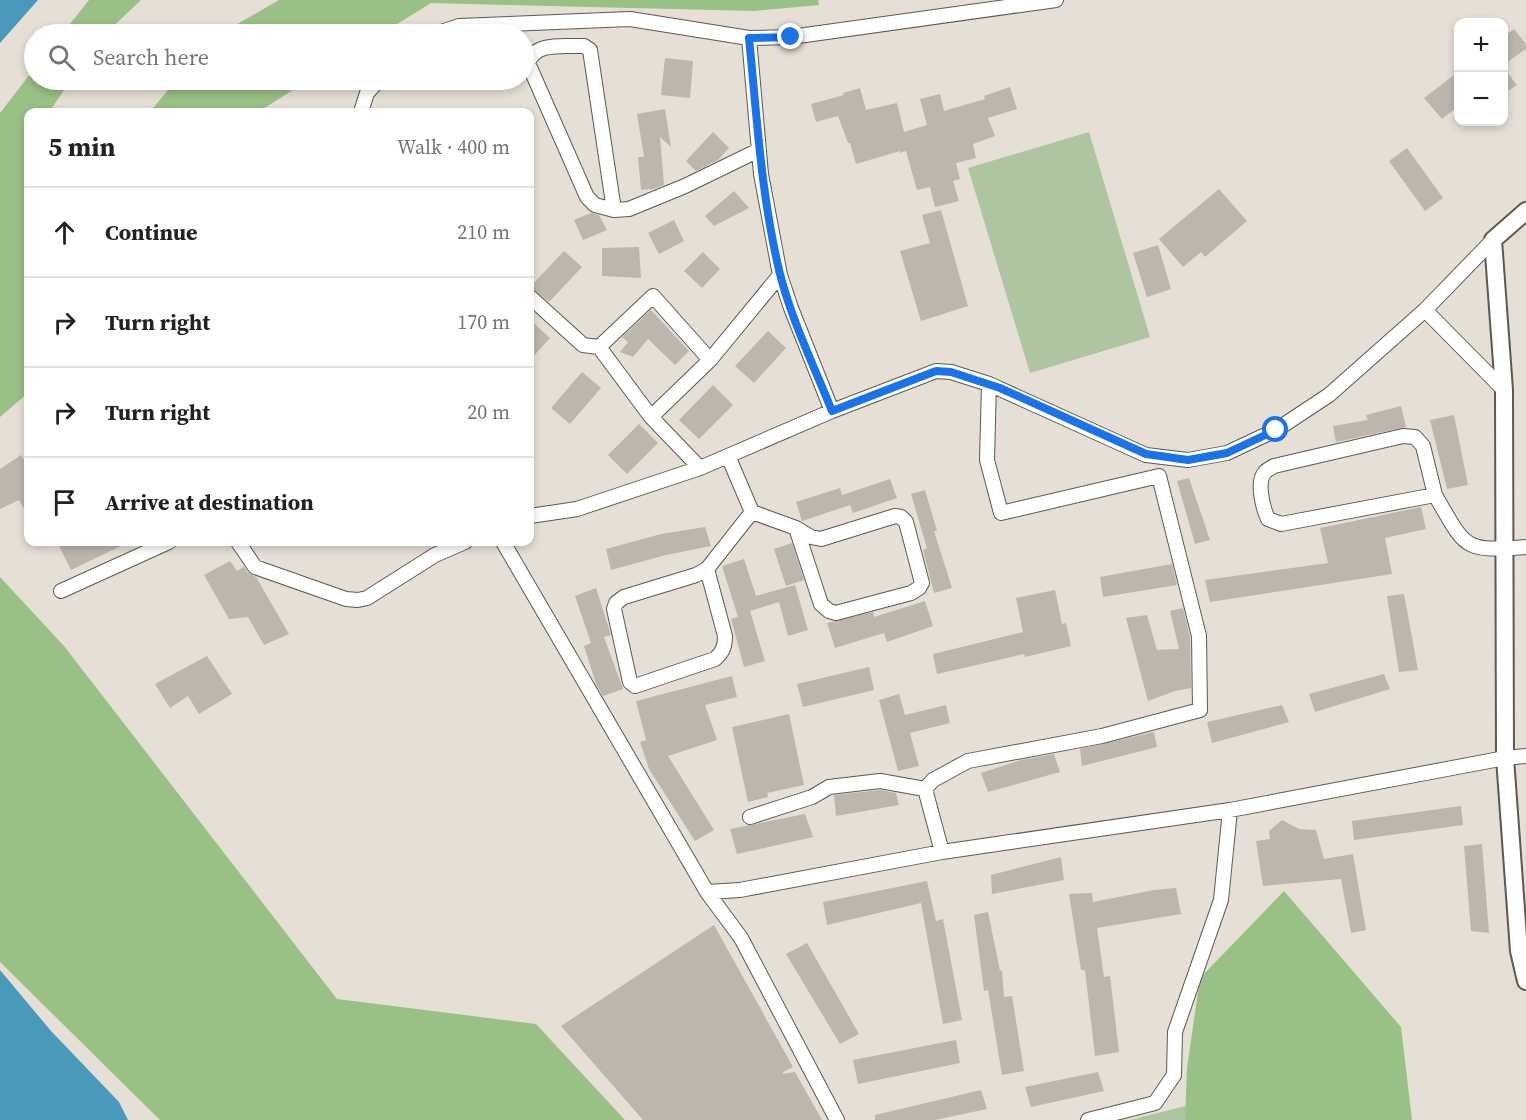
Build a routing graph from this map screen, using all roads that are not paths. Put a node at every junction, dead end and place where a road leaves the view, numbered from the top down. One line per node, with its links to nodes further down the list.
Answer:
1 (1056, 0): 3 (street)
2 (508, 24): 3 (street)
3 (749, 38): 8 (street)
4 (534, 53): 9 (street)
5 (534, 77): 9 (street)
6 (370, 90): 7 (street)
7 (362, 108)
8 (759, 150): 9 (street); 12 (street)
9 (615, 210)
10 (1526, 211): 11 (street)
11 (1493, 240): 14 (street); 18 (street)
12 (780, 275): 16 (street); 19 (street)
13 (534, 301): 15 (street)
14 (1425, 310): 17 (street); 18 (street)
15 (599, 347): 16 (street); 20 (street)
16 (710, 360): 20 (street)
17 (989, 384): 19 (street); 37 (street)
18 (1504, 390): 32 (street)
19 (832, 411): 21 (street)
20 (651, 417): 22 (street)
21 (728, 456): 22 (street); 24 (street)
22 (700, 468): 25 (street)
23 (1435, 495): 23 (street); 32 (street)
24 (752, 512): 26 (street); 33 (street)
25 (534, 515)
26 (796, 528): 26 (street)
27 (160, 546): 34 (street)
28 (241, 546): 29 (street)
29 (456, 546)
30 (505, 546): 41 (street)
31 (1526, 548): 32 (street)
32 (1505, 549): 36 (street)
33 (707, 569): 33 (street)
34 (61, 591)
35 (1526, 756): 36 (street)
36 (1505, 758): 38 (street); 42 (street)
37 (925, 789): 39 (street); 40 (street)
38 (1230, 810): 40 (street); 44 (street)
39 (750, 817)
40 (942, 852): 41 (street)
41 (707, 892): 43 (street)
42 (1526, 981)
43 (837, 1120)
44 (1088, 1120)

